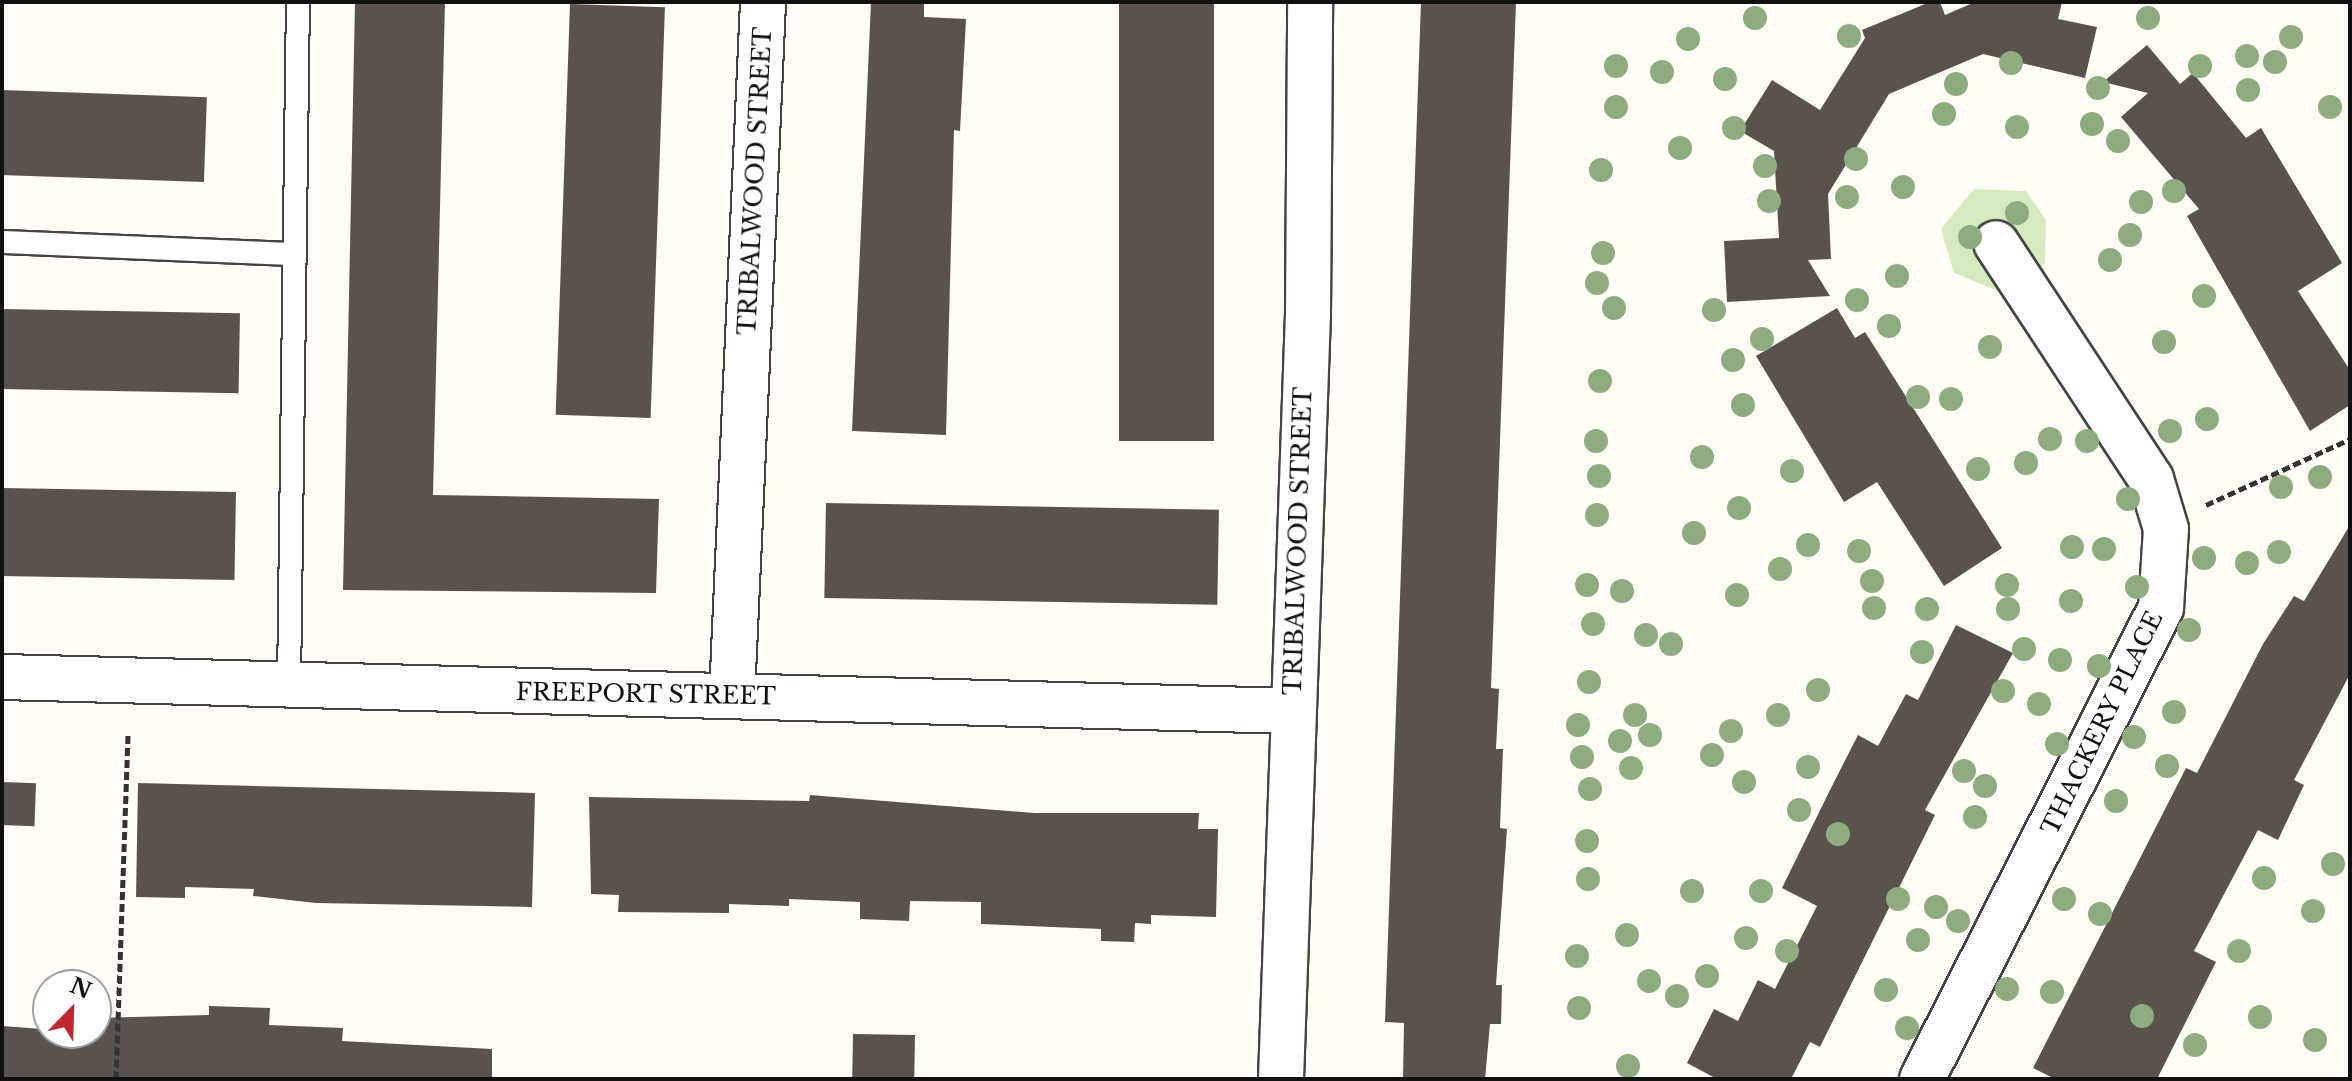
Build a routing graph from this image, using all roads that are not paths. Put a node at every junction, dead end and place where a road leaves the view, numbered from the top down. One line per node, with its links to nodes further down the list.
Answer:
1 (298, 2): 6 (lane)
2 (763, 2): 9 (street, TRIBALWOOD STREET)
3 (1310, 2): 10 (street, TRIBALWOOD STREET)
4 (2, 242): 6 (lane)
5 (1996, 243): 12 (street, THACKERY PLACE)
6 (292, 254): 8 (lane)
7 (2, 677): 8 (street, FREEPORT STREET)
8 (289, 685): 9 (street, FREEPORT STREET)
9 (732, 696): 10 (street, FREEPORT STREET)
10 (1291, 711): 11 (street, TRIBALWOOD STREET)
11 (1281, 1079)
12 (1922, 1079)

